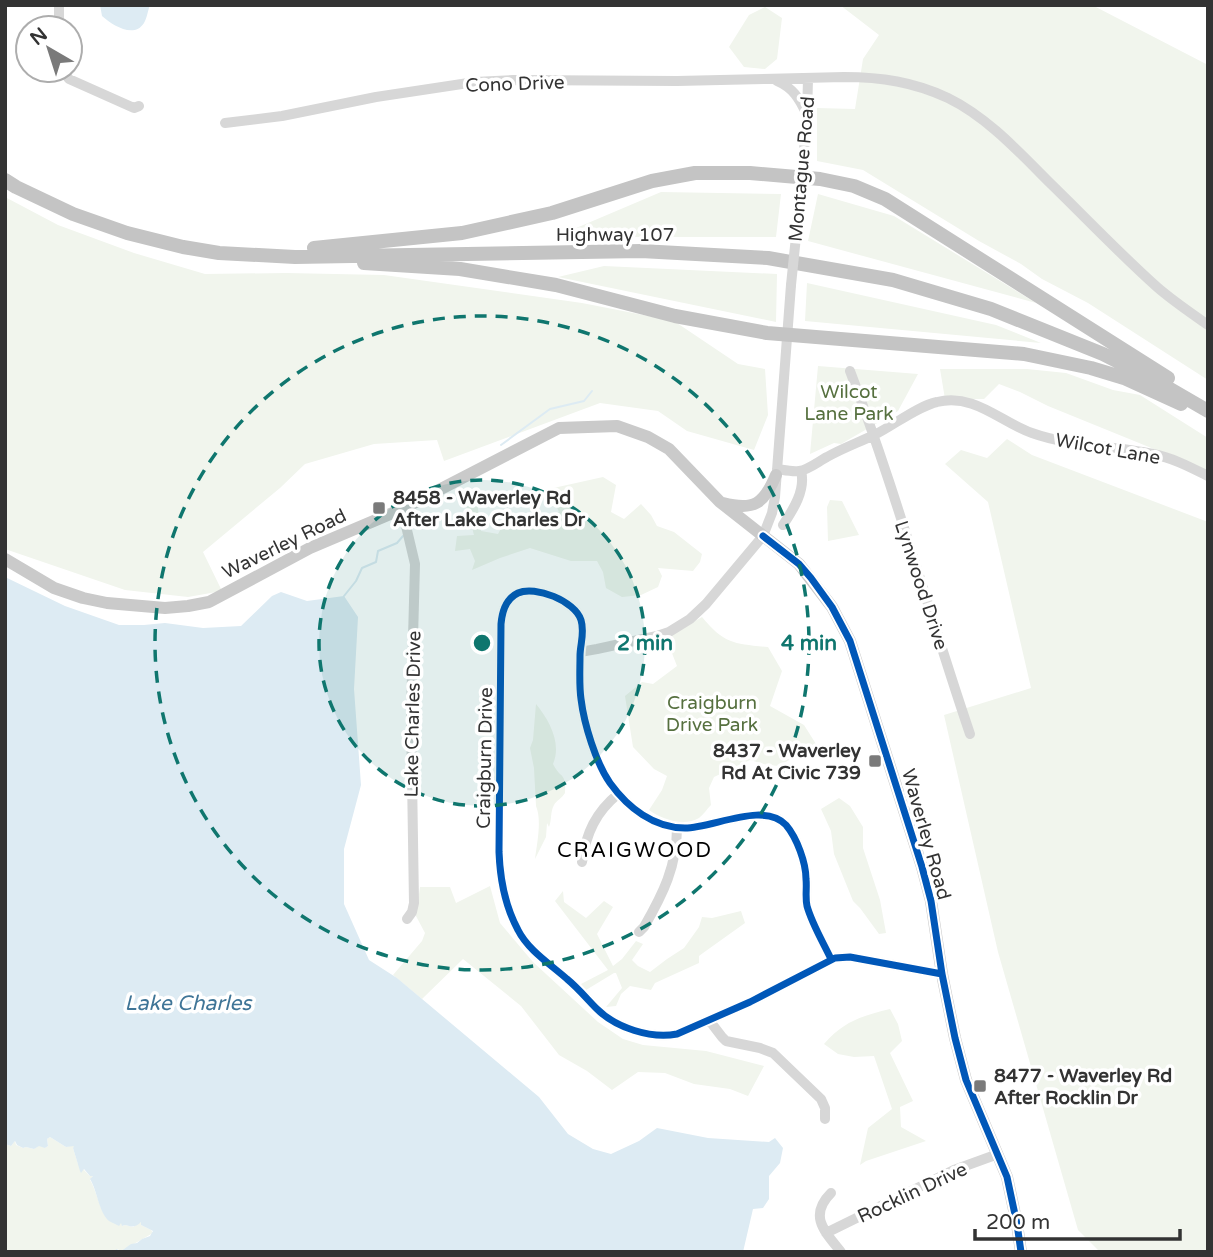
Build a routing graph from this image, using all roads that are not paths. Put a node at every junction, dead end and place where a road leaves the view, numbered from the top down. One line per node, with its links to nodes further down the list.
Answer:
1 (770, 79): 2 (street, Cono Drive); 5 (street); 6 (street, Cono Drive)
2 (808, 79): 5 (street, Montague Road); 11 (street, Montague Road)
3 (79, 84): 4 (street)
4 (139, 106)
5 (807, 116): 7 (street, Montague Road)
6 (225, 123)
7 (800, 178): 9 (highway); 12 (street, Montague Road, bridge); 14 (highway)
8 (5, 180): 9 (highway, Highway 107)
9 (219, 253): 10 (highway, Highway 107)
10 (295, 257): 12 (highway); 15 (highway, Highway 107)
11 (1208, 325)
12 (788, 334): 16 (highway); 19 (street, Montague Road)
13 (850, 371): 17 (street, Lynwood Drive)
14 (1208, 404)
15 (1208, 411)
16 (1208, 417)
17 (874, 435): 18 (street, Wilcot Lane); 20 (street, Wilcot Lane); 27 (street, Lynwood Drive)
18 (801, 471): 19 (street); 23 (street)
19 (777, 472): 21 (main road); 24 (street, Montague Road)
20 (1208, 476)
21 (720, 502): 22 (main road, Waverley Road); 24 (main road, Waverley Road)
22 (402, 509): 25 (main road, Waverley Road); 31 (street, Lake Charles Drive)
23 (783, 525)
24 (763, 536): 26 (street); 34 (main road, Waverley Road)
25 (5, 559)
26 (580, 652): 28 (street, Craigburn Drive); 35 (street, Craigburn Drive)
27 (971, 734)
28 (618, 794): 29 (street, Craigburn Drive); 30 (street)
29 (677, 827): 32 (street); 33 (street, Craigburn Drive)
30 (582, 862)
31 (407, 919)
32 (639, 932)
33 (831, 959): 34 (street, Craigburn Drive); 35 (street, Craigburn Drive)
34 (942, 974): 37 (main road, Waverley Road)
35 (709, 1020): 36 (street)
36 (825, 1119)
37 (998, 1154): 39 (street, Rocklin Drive); 41 (main road, Waverley Road)
38 (831, 1193): 39 (street)
39 (826, 1233): 40 (street)
40 (841, 1252)
41 (1021, 1252)

